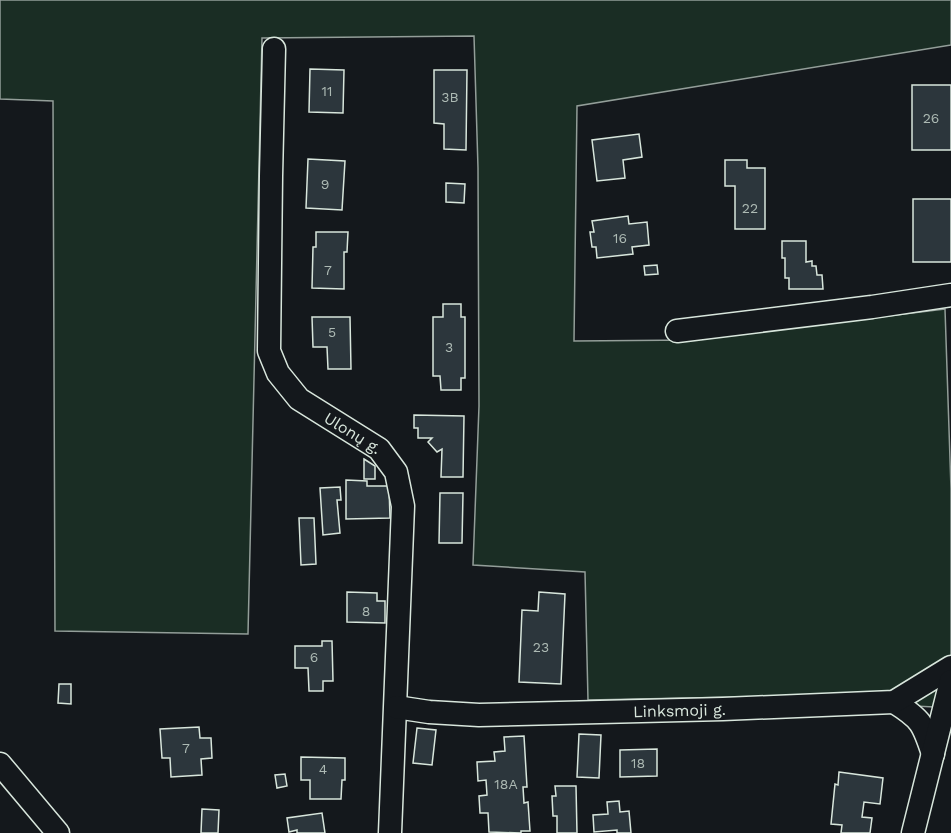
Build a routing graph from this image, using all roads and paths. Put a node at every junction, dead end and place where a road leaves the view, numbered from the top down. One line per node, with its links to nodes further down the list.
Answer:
1 (274, 49): 7 (street, Ulonų g.)
2 (951, 295): 3 (street)
3 (677, 331)
4 (951, 667): 6 (street, Linksmoji g.)
5 (951, 681): 8 (street)
6 (894, 702): 7 (street, Linksmoji g.); 8 (street)
7 (396, 707): 11 (street, Ulonų g.)
8 (933, 754): 12 (street)
9 (0, 764): 10 (street)
10 (58, 833)
11 (390, 833)
12 (913, 833)

